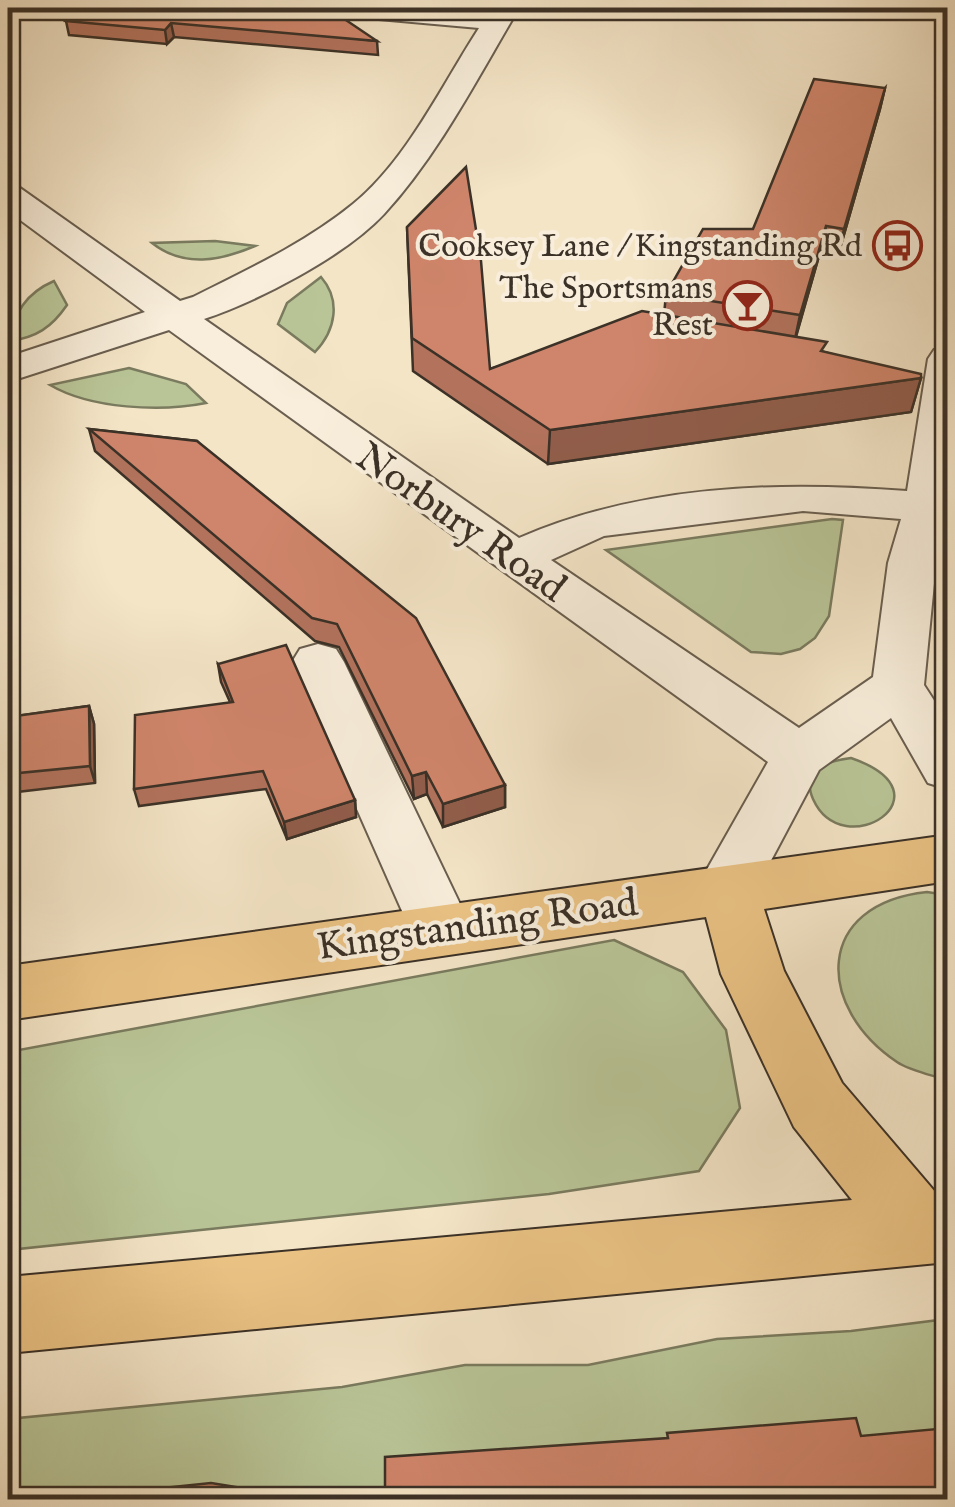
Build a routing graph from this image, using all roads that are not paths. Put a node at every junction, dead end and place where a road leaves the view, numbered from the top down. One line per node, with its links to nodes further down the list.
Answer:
1 (345, 8): 2 (street)
2 (501, 14): 4 (street)
3 (8, 195): 4 (street, Norbury Road)
4 (172, 314): 5 (street); 8 (street, Norbury Road)
5 (8, 370)
6 (933, 371): 7 (street)
7 (927, 507): 8 (street); 10 (street)
8 (514, 558): 11 (street, Norbury Road)
9 (318, 662): 15 (street)
10 (898, 686): 11 (street); 12 (street)
11 (799, 756): 14 (street)
12 (948, 768)
13 (948, 858): 14 (main road, Kingstanding Road)
14 (727, 886): 15 (main road, Kingstanding Road); 17 (main road)
15 (441, 929): 16 (main road, Kingstanding Road)
16 (8, 993)
17 (934, 1228): 18 (main road)
18 (8, 1315)

